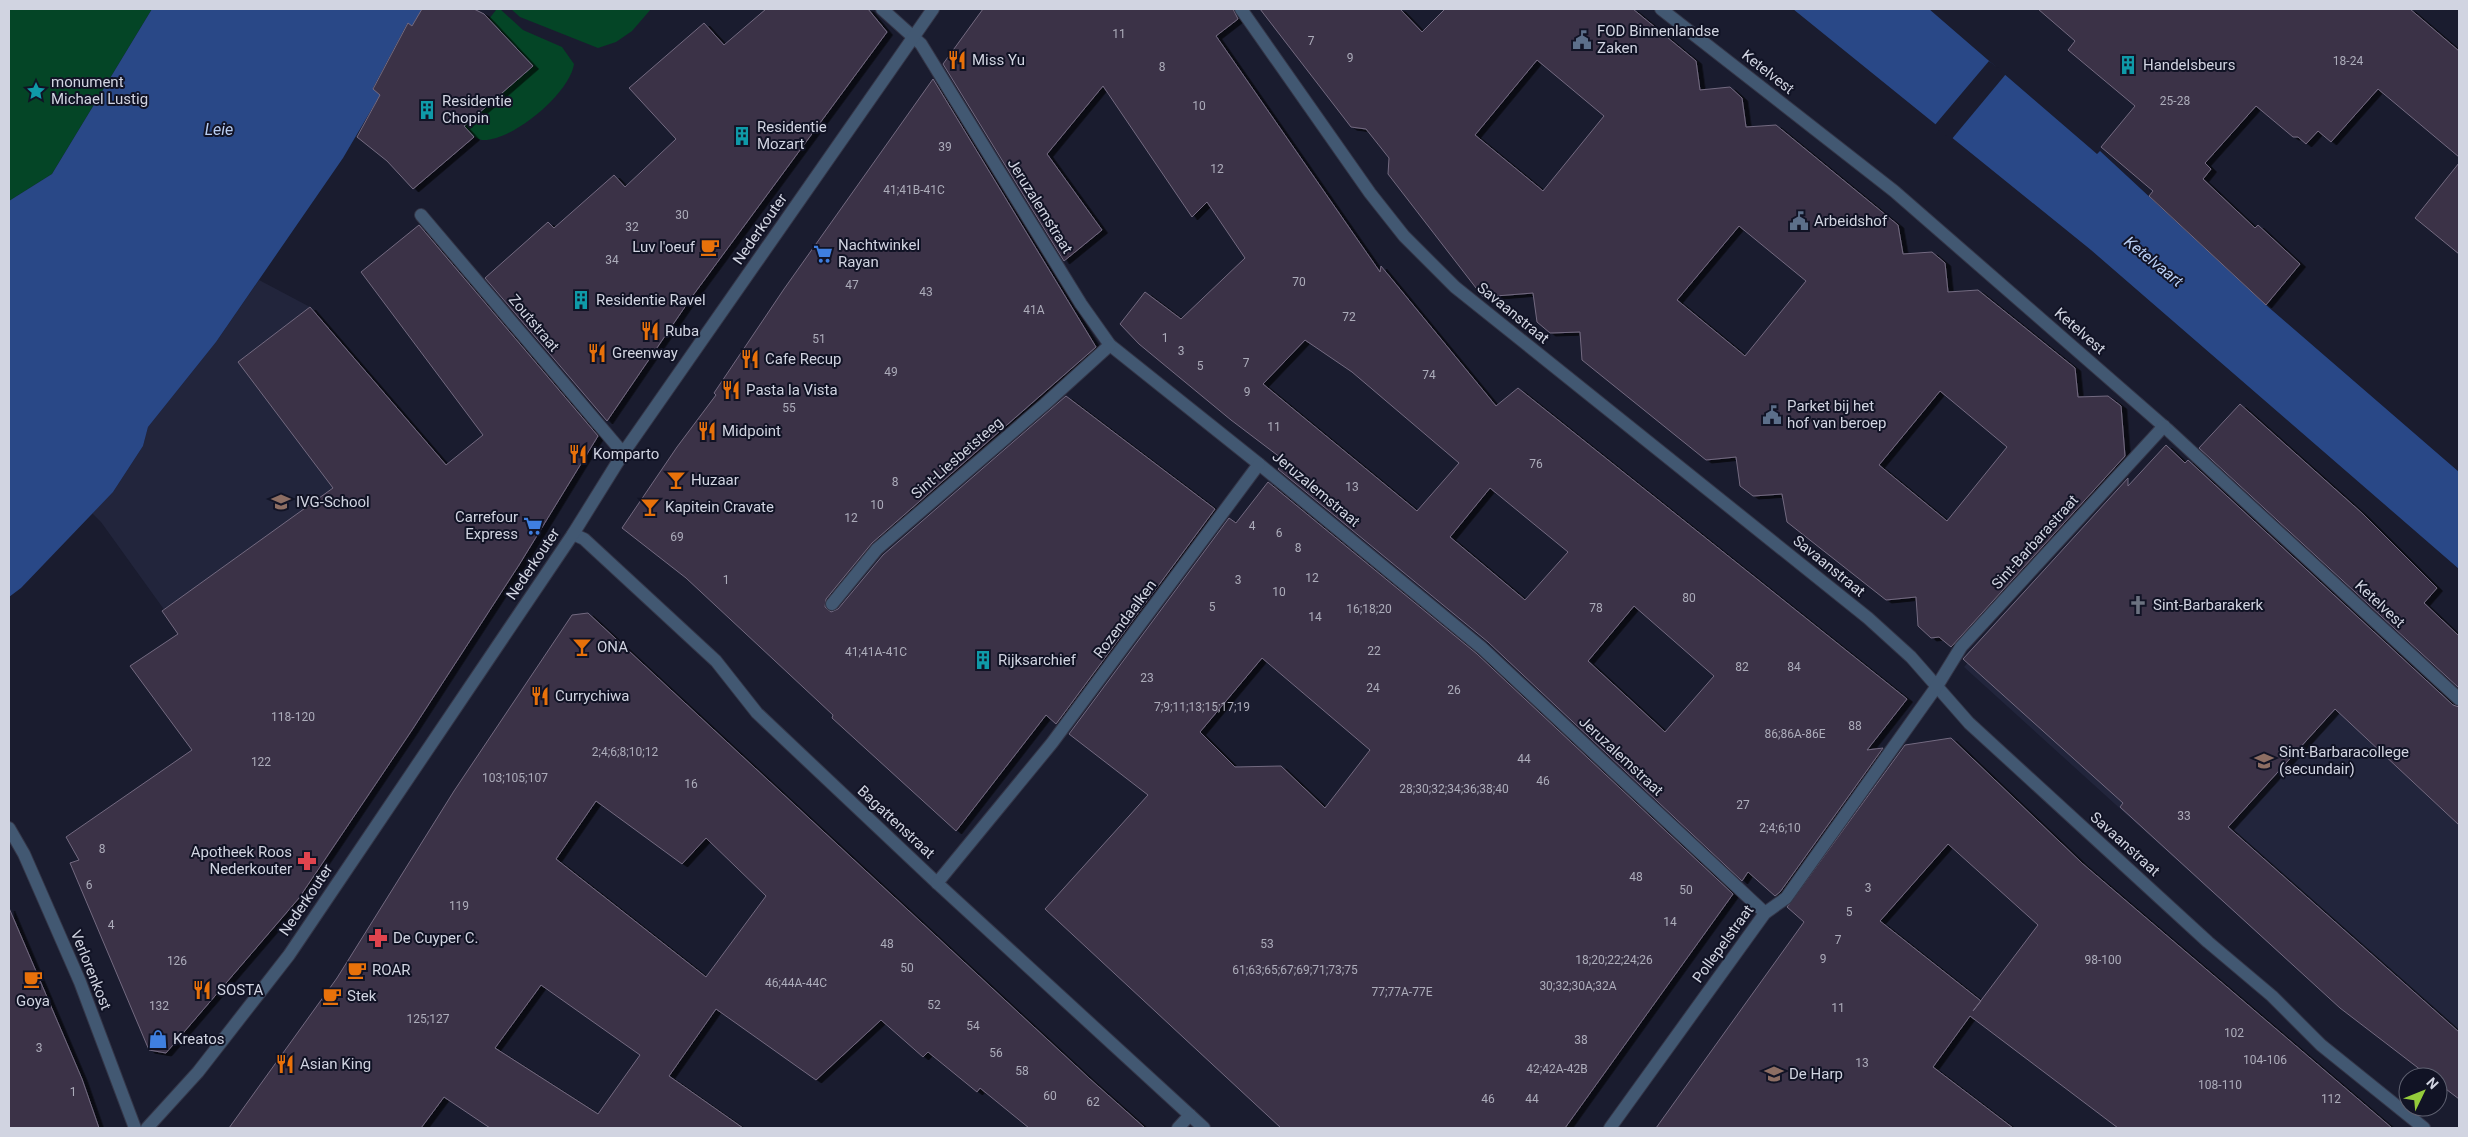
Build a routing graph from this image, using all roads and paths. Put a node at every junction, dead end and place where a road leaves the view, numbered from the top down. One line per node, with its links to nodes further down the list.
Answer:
1 (882, 9): 5 (street, Jeruzalemstraat)
2 (933, 9): 5 (street, Nederkouter)
3 (1241, 9): 13 (street, Savaanstraat)
4 (1661, 9): 8 (street, Ketelvest)
5 (913, 36): 7 (street, Jeruzalemstraat); 9 (street, Nederkouter)
6 (421, 215): 9 (street, Zoutstraat)
7 (1110, 344): 10 (street, Jeruzalemstraat); 12 (street, Sint-Liesbetsteeg)
8 (2164, 426): 13 (street, Sint-Barbarastraat); 14 (street, Ketelvest)
9 (624, 452): 11 (street, Nederkouter)
10 (1259, 464): 16 (street, Rozendaalken); 17 (street, Jeruzalemstraat)
11 (573, 534): 16 (street, Bagattenstraat); 20 (street, Nederkouter)
12 (832, 604)
13 (1937, 686): 17 (street, Pollepelstraat); 24 (street, Savaanstraat)
14 (2459, 699)
15 (9, 828): 19 (street, Verlorenkost)
16 (937, 884): 18 (street, Bagattenstraat)
17 (1765, 913): 23 (street, Pollepelstraat)
18 (1190, 1115): 21 (street); 22 (street, Bagattenstraat)
19 (135, 1128)
20 (147, 1128)
21 (1178, 1128)
22 (1204, 1128)
23 (1610, 1128)
24 (2424, 1128)

